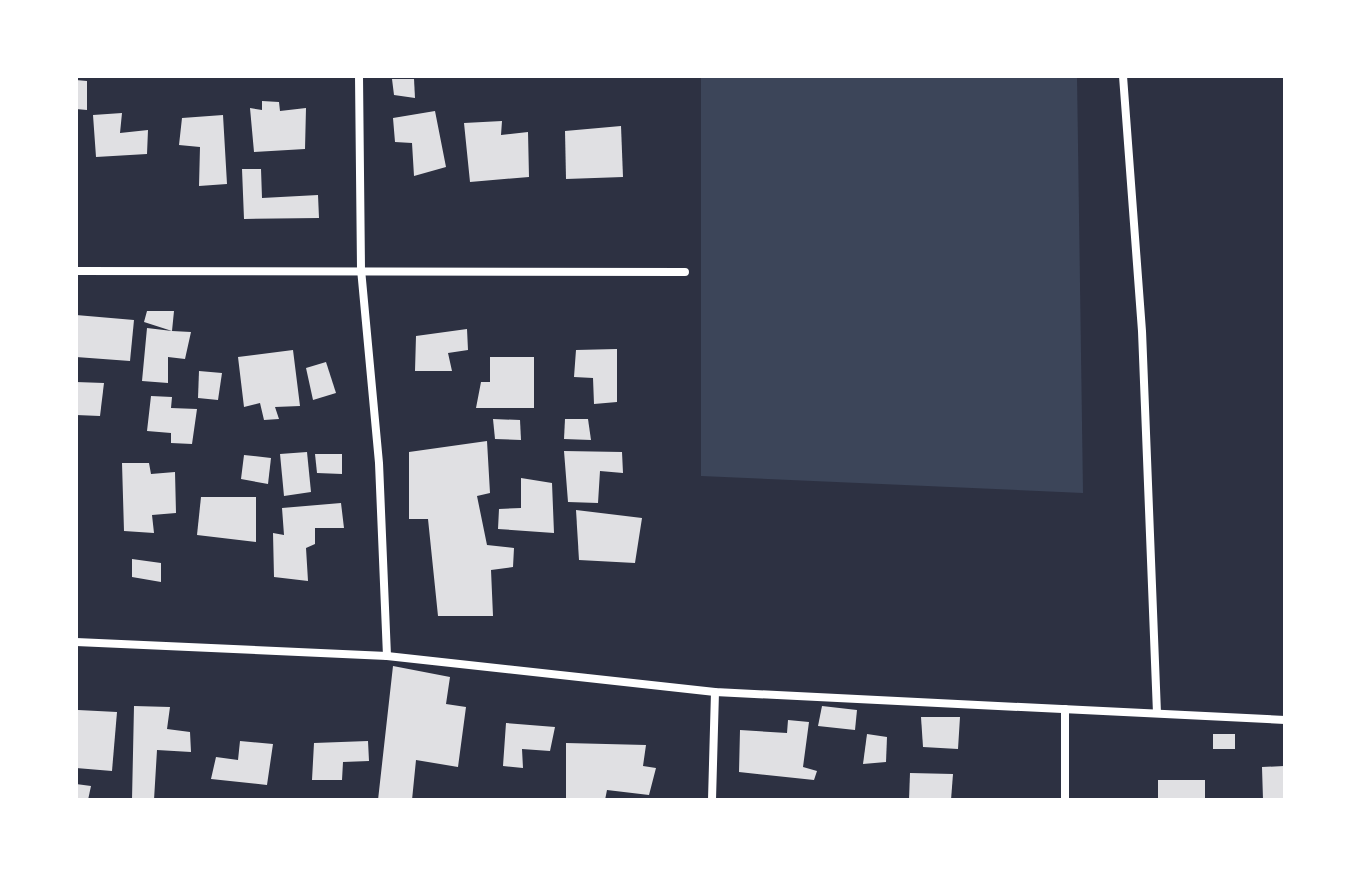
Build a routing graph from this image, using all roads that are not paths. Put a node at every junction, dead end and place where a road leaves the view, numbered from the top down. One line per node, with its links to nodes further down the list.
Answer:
1 (359, 76): 3 (street)
2 (1123, 76): 10 (street)
3 (361, 269): 4 (street); 5 (street); 7 (street)
4 (76, 271)
5 (685, 272)
6 (76, 642): 7 (street)
7 (387, 656): 8 (street)
8 (715, 692): 9 (street); 12 (street)
9 (1065, 709): 10 (street); 13 (street)
10 (1157, 713): 11 (street)
11 (1285, 720)
12 (712, 800)
13 (1065, 800)

